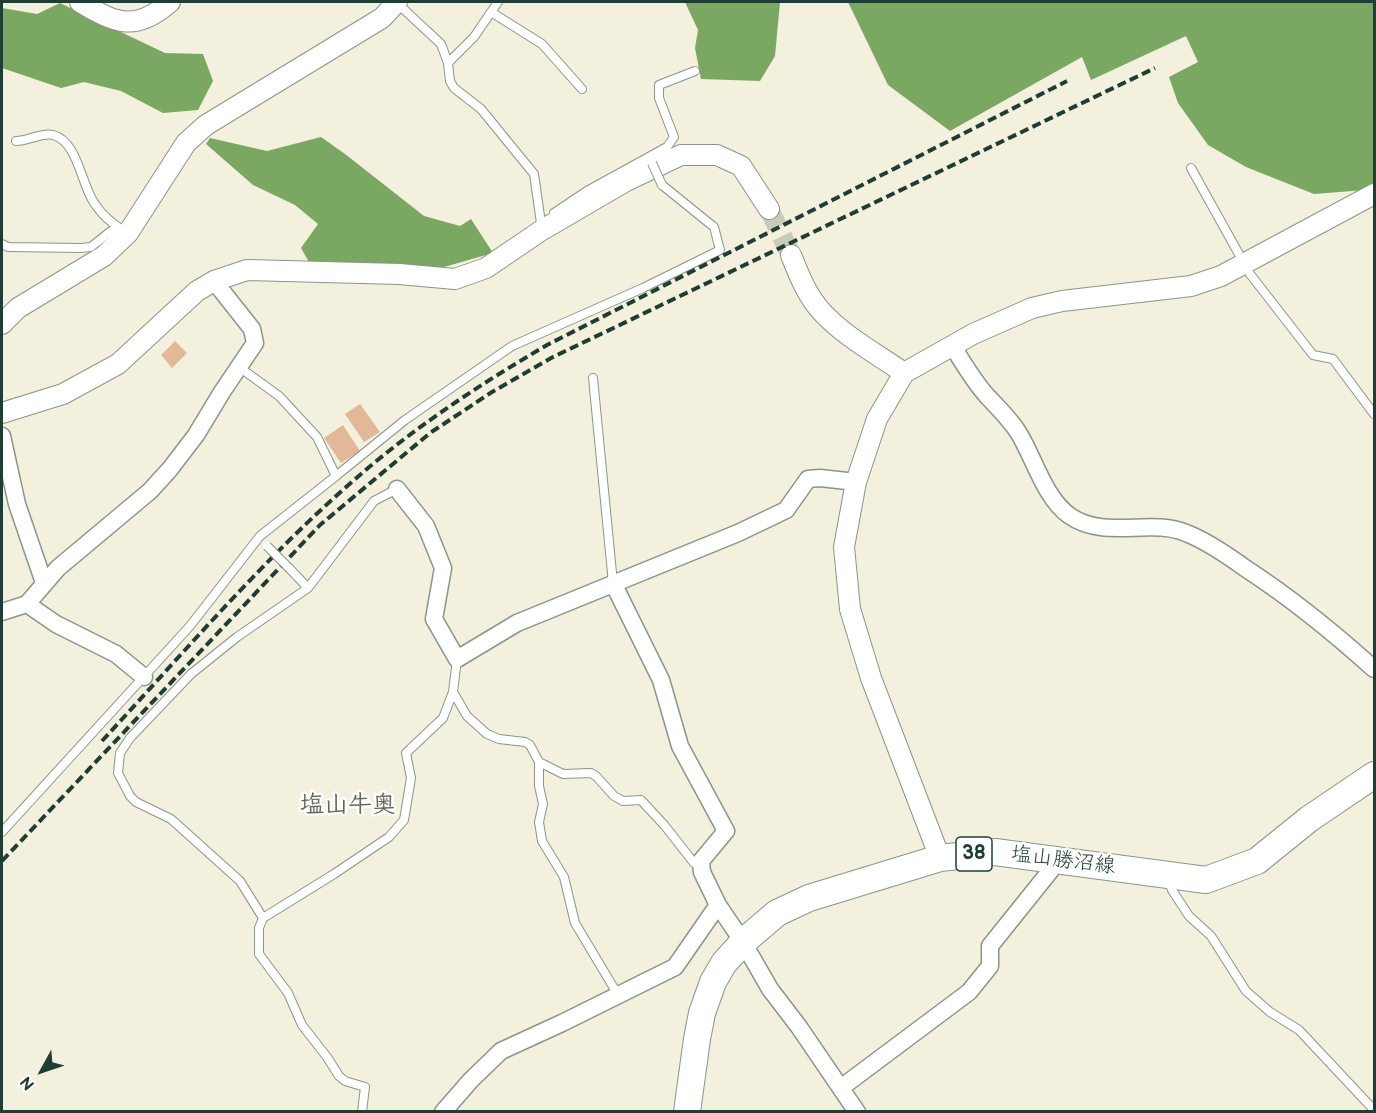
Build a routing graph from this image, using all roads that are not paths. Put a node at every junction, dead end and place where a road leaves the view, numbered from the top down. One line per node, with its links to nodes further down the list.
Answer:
1 (80, 2): 2 (street)
2 (171, 2)
3 (397, 2): 6 (lane); 15 (street)
4 (498, 2): 5 (lane)
5 (491, 12): 6 (lane); 8 (lane)
6 (448, 63): 14 (lane)
7 (695, 71): 10 (lane)
8 (582, 89)
9 (16, 141): 15 (lane)
10 (650, 160): 14 (lane); 28 (lane, bridge)
11 (1191, 168): 18 (lane)
12 (1374, 194): 18 (street)
13 (769, 208): 14 (street)
14 (541, 226): 19 (street)
15 (128, 233): 16 (lane); 20 (street)
16 (2, 244)
17 (791, 255): 23 (street)
18 (1245, 264): 21 (street); 26 (lane)
19 (214, 281): 22 (street); 25 (street)
20 (2, 324)
21 (952, 345): 23 (street); 38 (street)
22 (239, 367): 28 (lane); 32 (street)
23 (904, 373): 29 (street)
24 (593, 378): 33 (lane)
25 (2, 413)
26 (1374, 414)
27 (2, 436): 32 (street)
28 (336, 476): 31 (lane)
29 (856, 482): 33 (street); 44 (street)
30 (397, 489): 34 (lane); 37 (street)
31 (260, 536): 34 (lane, bridge); 39 (lane)
32 (44, 583): 35 (street)
33 (613, 583): 37 (street); 46 (street)
34 (308, 588): 49 (lane)
35 (27, 604): 36 (street); 39 (street)
36 (2, 612)
37 (457, 659): 40 (lane)
38 (1374, 669)
39 (144, 677): 43 (lane)
40 (453, 692): 41 (lane); 49 (lane)
41 (539, 762): 46 (lane); 51 (lane)
42 (1374, 775): 47 (main road, 塩山勝沼線 / 38)
43 (2, 832)
44 (940, 858): 45 (main road, 塩山勝沼線 / 38); 50 (main road, 塩山勝沼線 / 38)
45 (1059, 860): 47 (main road, 塩山勝沼線 / 38); 52 (street)
46 (701, 866): 48 (street)
47 (1166, 875): 53 (lane)
48 (718, 905): 50 (street); 51 (street)
49 (262, 918): 54 (lane)
50 (743, 942): 52 (street); 56 (main road, 塩山勝沼線 / 38)
51 (618, 995): 55 (street)
52 (842, 1087): 57 (street)
53 (1374, 1110)
54 (362, 1112)
55 (442, 1112)
56 (687, 1112)
57 (857, 1112)

